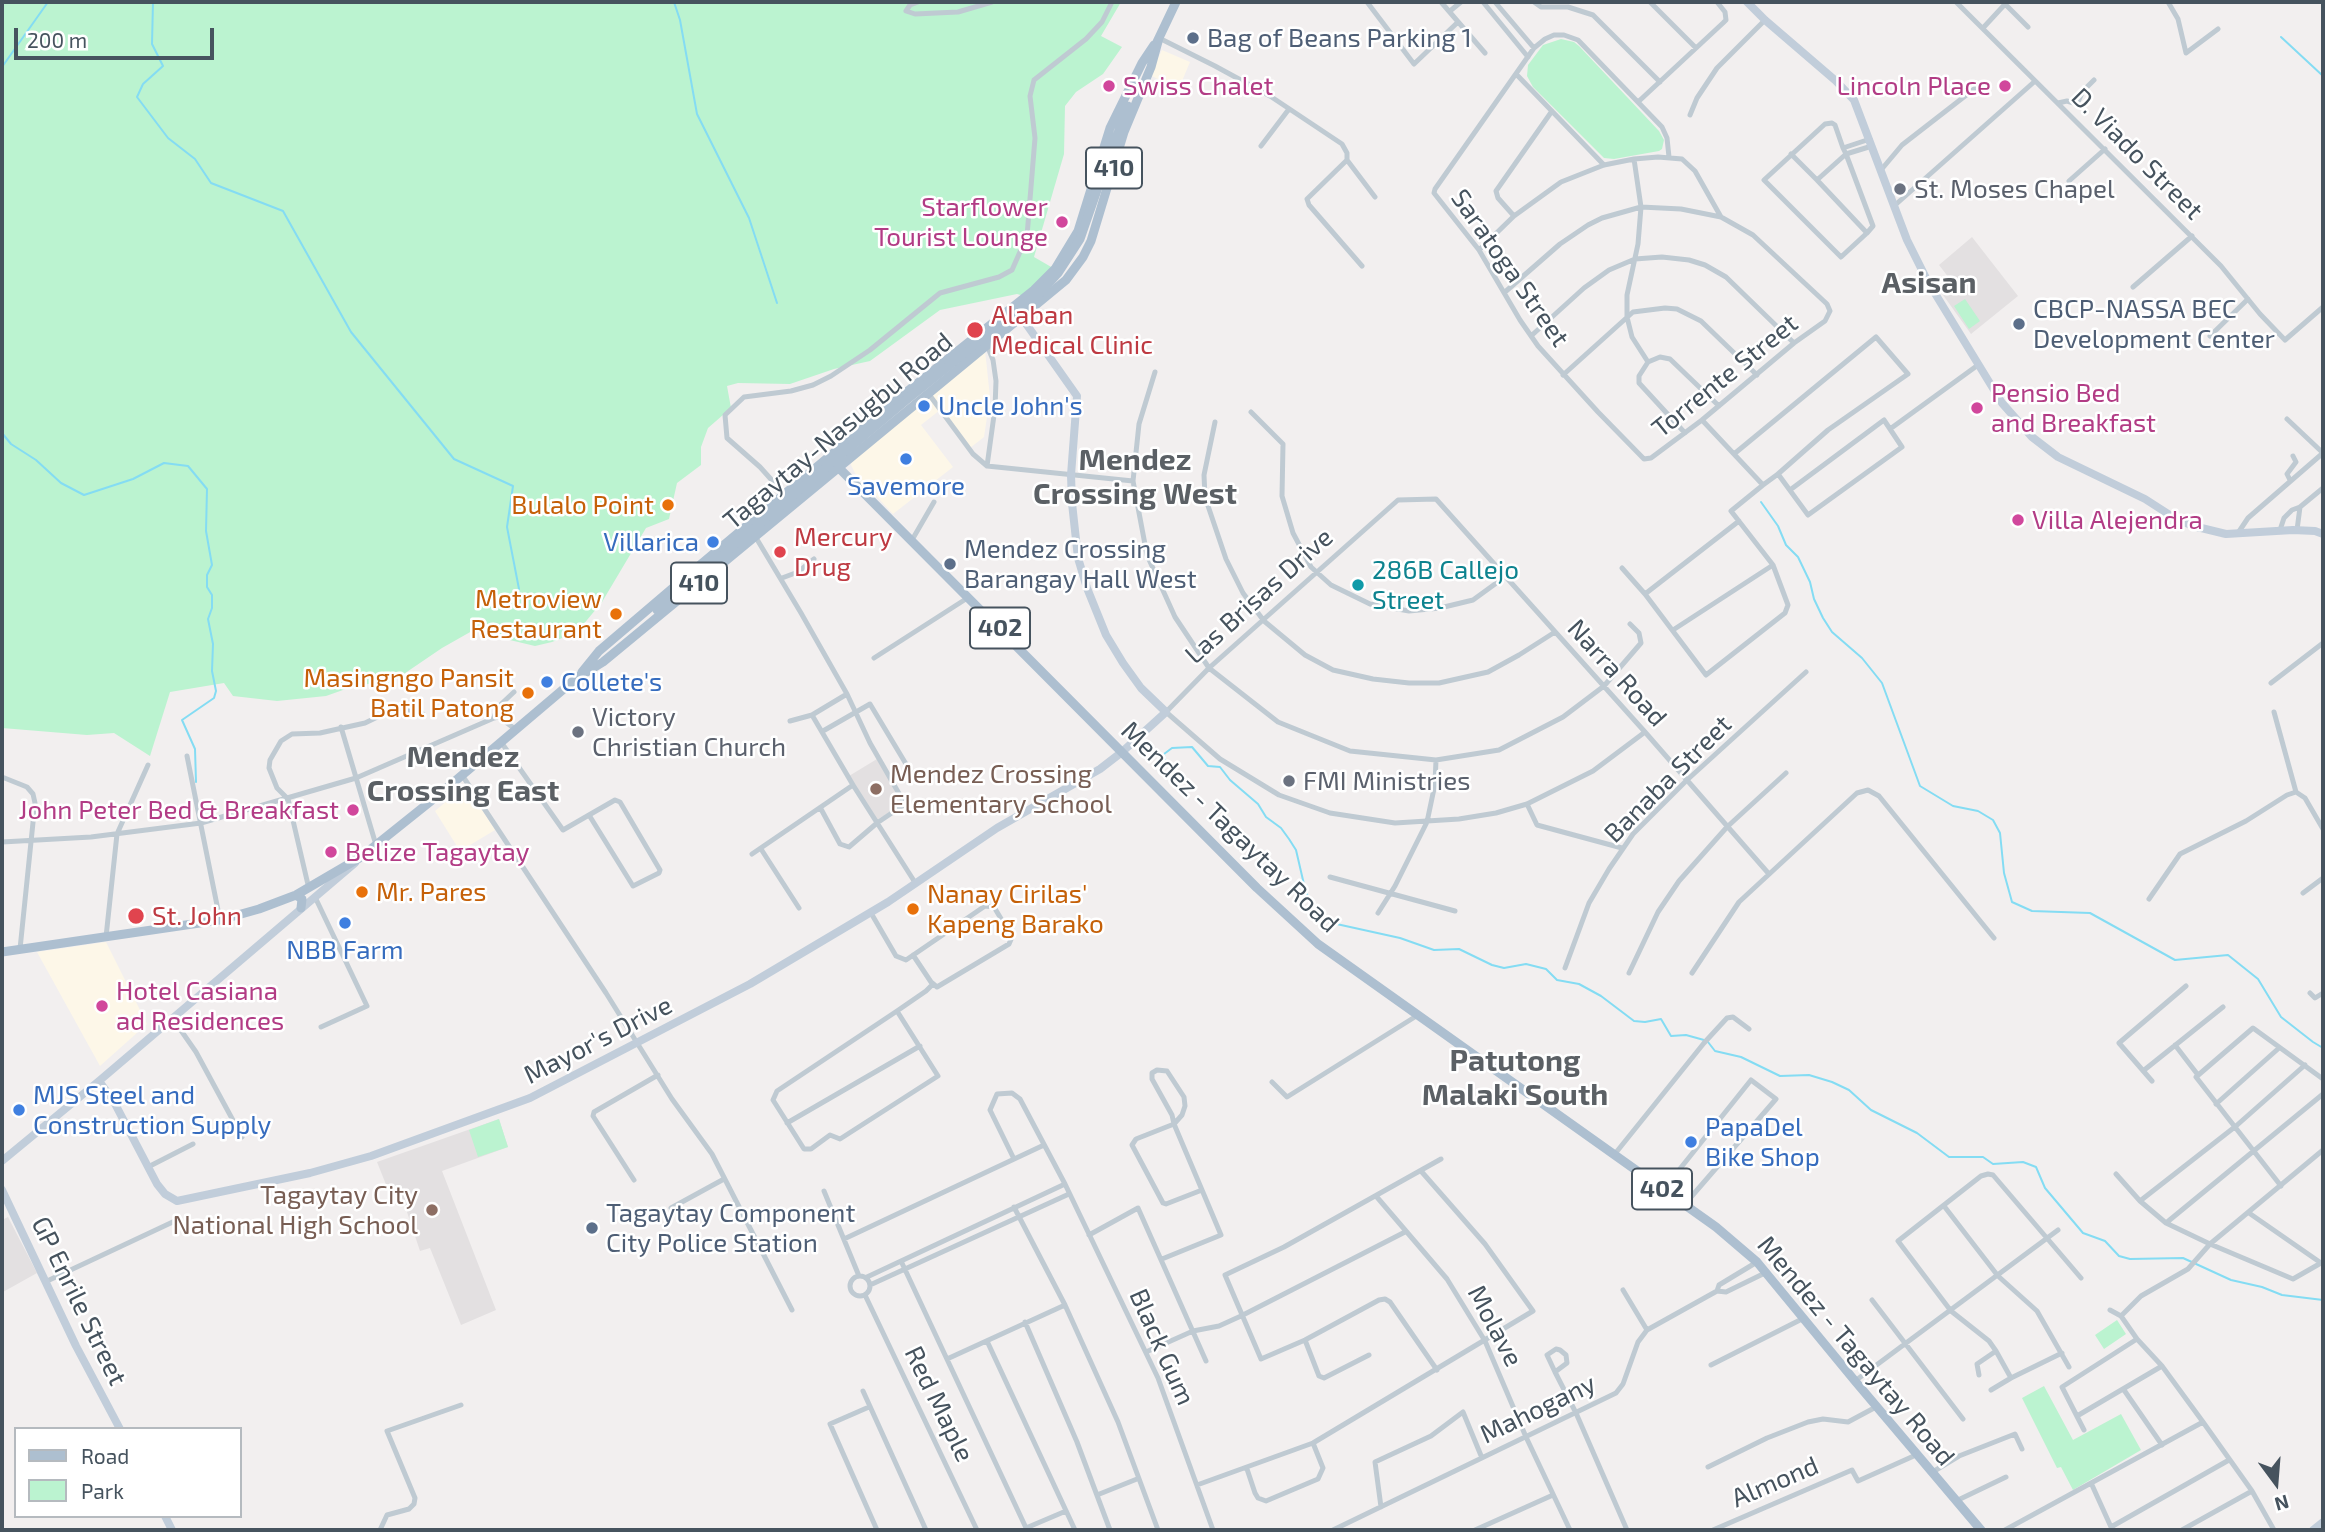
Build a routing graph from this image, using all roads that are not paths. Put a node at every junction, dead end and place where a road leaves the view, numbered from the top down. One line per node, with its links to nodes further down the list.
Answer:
1 (918, 2): 2 (street)
2 (992, 2)
3 (1112, 2): 99 (street)
4 (1177, 2): 25 (main road, Tagaytay-Nasugbu Road / 410)
5 (1367, 2): 21 (street)
6 (1441, 2): 18 (street)
7 (1461, 2): 18 (street)
8 (1483, 2): 29 (street)
9 (1495, 2): 26 (street)
10 (1534, 2): 17 (street)
11 (1650, 2): 27 (street)
12 (1717, 2): 27 (street)
13 (1747, 2): 20 (street)
14 (1955, 2): 23 (street, D. Viado Street)
15 (2168, 2): 24 (street)
16 (2006, 3): 22 (street); 23 (street)
17 (1541, 7): 19 (street); 32 (street)
18 (1450, 11): 21 (street)
19 (1539, 15)
20 (1765, 20): 39 (street); 40 (street)
21 (1458, 22): 28 (street)
22 (2028, 27)
23 (1983, 28): 33 (street, D. Viado Street)
24 (2218, 29)
25 (1159, 38): 37 (street); 67 (main road, Tagaytay-Nasugbu Road / 410); 88 (main road, Tagaytay-Nasugbu Road / 410); 127 (main road, Tagaytay-Nasugbu Road, bridge)
26 (1535, 48): 29 (street, Saratoga Street); 35 (street)
27 (1696, 48): 32 (street)
28 (1485, 53)
29 (1528, 57): 30 (street, Saratoga Street)
30 (1517, 75): 38 (street); 59 (street, Saratoga Street)
31 (2094, 80): 36 (street)
32 (1660, 82): 35 (street)
33 (2034, 82): 36 (street, D. Viado Street); 53 (street)
34 (1978, 86): 49 (street)
35 (1638, 102): 45 (street)
36 (2058, 103): 42 (street, D. Viado Street)
37 (1289, 108): 41 (street); 47 (street)
38 (1552, 111): 48 (street); 55 (street)
39 (1690, 115)
40 (1871, 143): 43 (street); 49 (street)
41 (1261, 146)
42 (2105, 149): 51 (street); 58 (street, D. Viado Street)
43 (1844, 151): 44 (street); 50 (street); 57 (street)
44 (1791, 154): 50 (street); 57 (street)
45 (1669, 157): 46 (street); 56 (street)
46 (1634, 159): 48 (street); 54 (street)
47 (1347, 160): 52 (street); 61 (street)
48 (1604, 165): 55 (street)
49 (1881, 170): 53 (street)
50 (1817, 180): 57 (street)
51 (2069, 181)
52 (1375, 197)
53 (1894, 206): 73 (street)
54 (1641, 207): 56 (street); 60 (street); 63 (street)
55 (1514, 216): 59 (street)
56 (1721, 217): 70 (street, Torrente Street)
57 (1867, 233)
58 (2192, 236): 62 (street); 64 (street, D. Viado Street)
59 (1479, 250): 63 (street, Saratoga Street)
60 (1635, 260): 66 (street); 68 (street); 70 (street)
61 (1362, 266)
62 (2133, 287)
63 (1505, 292): 68 (street, Saratoga Street)
64 (2248, 299): 65 (street, D. Viado Street); 69 (street)
65 (2323, 307)
66 (1627, 317): 72 (street); 75 (street); 76 (street)
67 (1022, 318): 71 (main road, Tagaytay-Nasugbu Road / 410); 93 (street)
68 (1531, 336): 75 (street, Saratoga Street)
69 (2210, 336)
70 (1794, 343): 76 (street, Torrente Street)
71 (987, 345): 77 (main road, Tagaytay-Nasugbu Road / 410); 90 (street)
72 (1648, 362): 78 (street); 84 (street)
73 (1978, 365): 83 (street); 107 (street)
74 (1155, 372): 95 (street)
75 (1563, 375): 89 (street, Saratoga Street)
76 (1757, 375): 78 (street, Torrente Street)
77 (928, 393): 90 (street); 91 (main road, Tagaytay-Nasugbu Road / 410)
78 (1718, 406): 81 (street, Torrente Street)
79 (1251, 412): 114 (street)
80 (2287, 419): 85 (street)
81 (1703, 420): 84 (street, Torrente Street); 86 (street)
82 (1215, 422): 119 (street)
83 (1890, 429): 98 (street); 98 (street)
84 (1685, 433): 89 (street, Torrente Street)
85 (2323, 453): 94 (street)
86 (1734, 454): 92 (street); 96 (street)
87 (2294, 456): 94 (street)
88 (828, 457): 91 (main road, 402); 99 (main road, Tagaytay-Nasugbu Road / 410)
89 (1641, 457)
90 (987, 466): 93 (street)
91 (838, 467): 102 (main road, Tagaytay-Nasugbu Road / 410); 110 (main road, Mendez - Tagaytay Road / 402)
92 (1778, 474): 96 (street); 98 (street)
93 (1071, 475): 95 (street); 132 (street)
94 (2290, 480): 107 (street)
95 (1133, 481): 125 (street)
96 (1763, 485): 104 (street)
97 (2323, 488): 103 (street)
98 (1790, 490)
99 (785, 494): 102 (street); 127 (main road, Tagaytay-Nasugbu Road / 410)
100 (1436, 499): 114 (street, Las Brisas Drive); 115 (street, Narra Road)
101 (934, 502): 110 (street)
102 (793, 504): 109 (main road, Tagaytay-Nasugbu Road / 410)
103 (2300, 507): 105 (street); 106 (street)
104 (1739, 521): 112 (street); 117 (street)
105 (2280, 530): 106 (street); 107 (street)
106 (2297, 530): 108 (street)
107 (2238, 533)
108 (2323, 534)
109 (755, 536): 116 (street); 127 (main road, Tagaytay-Nasugbu Road / 410)
110 (912, 540): 118 (main road, Mendez - Tagaytay Road / 402)
111 (814, 559): 116 (street)
112 (1773, 565): 121 (street); 121 (street)
113 (1622, 568): 117 (street)
114 (1316, 572): 115 (street); 119 (street, Las Brisas Drive)
115 (1506, 576): 122 (street, Narra Road)
116 (782, 578): 131 (street)
117 (1645, 594): 121 (street)
118 (969, 597): 124 (street); 144 (main road, Mendez - Tagaytay Road / 402)
119 (1264, 621): 122 (street); 125 (street, Las Brisas Drive)
120 (1630, 624): 129 (street)
121 (1673, 630)
122 (1555, 632): 129 (street, Narra Road)
123 (2323, 643): 128 (street)
124 (874, 658)
125 (1209, 668): 132 (street, Las Brisas Drive); 146 (street)
126 (1806, 673): 153 (street, Banaba Street)
127 (577, 678): 140 (main road, Tagaytay-Nasugbu Road / 410)
128 (2271, 683)
129 (1604, 686): 142 (street, Narra Road); 146 (street)
130 (514, 692): 137 (street)
131 (846, 694): 135 (street); 136 (street)
132 (1166, 712): 144 (street, Las Brisas Drive); 160 (street)
133 (2274, 712): 155 (street)
134 (423, 714): 139 (street)
135 (855, 714): 141 (street); 149 (street); 162 (street)
136 (812, 715): 138 (street); 141 (street)
137 (494, 718): 140 (street); 152 (street)
138 (789, 721)
139 (341, 727): 152 (street); 156 (street)
140 (515, 729): 143 (main road, Tagaytay-Nasugbu Road / 410)
141 (823, 731): 154 (street)
142 (1645, 732): 153 (street, Narra Road); 157 (street)
143 (502, 741): 150 (main road, Tagaytay-Nasugbu Road / 410); 159 (street)
144 (1122, 752): 175 (street, Mayor's Drive); 201 (main road, Mendez - Tagaytay Road / 402)
145 (187, 756): 161 (street)
146 (1436, 760): 160 (street)
147 (148, 765): 165 (street)
148 (1786, 773): 163 (street)
149 (912, 774)
150 (462, 775): 168 (main road, Tagaytay-Nasugbu Road / 410); 205 (street)
151 (2, 777): 166 (street)
152 (356, 778): 156 (street); 168 (street)
153 (1688, 780): 163 (street, Narra Road); 169 (street, Banaba Street)
154 (853, 785): 158 (street); 162 (street)
155 (2296, 792): 164 (street); 180 (street)
156 (288, 799): 161 (street); 176 (street)
157 (1527, 804): 160 (street); 169 (street)
158 (821, 809): 162 (street); 170 (street)
159 (589, 815): 159 (street)
160 (1427, 822): 177 (street)
161 (201, 823): 165 (street); 186 (street)
162 (877, 823): 175 (street)
163 (1727, 827): 172 (street, Narra Road); 193 (street)
164 (2323, 828)
165 (117, 834): 166 (street); 187 (street)
166 (33, 839): 167 (street); 189 (street)
167 (2, 842)
168 (376, 845): 176 (main road, Tagaytay-Nasugbu Road / 410)
169 (1622, 848): 192 (street, Banaba Street)
170 (761, 849): 171 (street); 182 (street)
171 (752, 854)
172 (1769, 874): 188 (street); 194 (street)
173 (1330, 877): 177 (street)
174 (2323, 878): 178 (street)
175 (916, 884): 184 (street, Mayor's Drive)
176 (312, 893): 179 (main road, Tagaytay-Nasugbu Road / 410); 181 (street); 203 (street)
177 (1391, 893): 183 (street); 185 (street)
178 (2303, 893)
179 (296, 895): 181 (main road); 186 (main road, Tagaytay-Nasugbu Road / 410)
180 (2149, 899)
181 (301, 908): 202 (street)
182 (799, 908)
183 (1455, 911)
184 (871, 913): 191 (street); 205 (street, Mayor's Drive)
185 (1378, 913)
186 (220, 920): 187 (main road, Tagaytay-Nasugbu Road / 410)
187 (106, 938): 189 (main road, Tagaytay-Nasugbu Road / 410)
188 (1993, 938)
189 (20, 950): 190 (main road, Tagaytay-Nasugbu Road / 410)
190 (2, 952)
191 (914, 955): 195 (street); 195 (street)
192 (1565, 968)
193 (1629, 972)
194 (1692, 973)
195 (933, 984): 200 (street)
196 (2186, 986): 210 (street)
197 (2310, 993): 198 (street)
198 (2323, 993)
199 (2223, 1007): 206 (street)
200 (897, 1011): 207 (street); 219 (street)
201 (1418, 1014): 216 (street); 227 (main road, Mendez - Tagaytay Road / 402)
202 (173, 1019): 215 (street); 222 (street)
203 (321, 1027)
204 (1749, 1029): 227 (street)
205 (638, 1044): 211 (street); 231 (street, Mayor's Drive)
206 (2175, 1045): 210 (street); 212 (street)
207 (920, 1046): 219 (street); 219 (street)
208 (2279, 1048): 209 (street); 212 (street); 218 (street)
209 (2305, 1065): 213 (street); 221 (street)
210 (2143, 1071): 214 (street)
211 (658, 1075): 234 (street); 235 (street)
212 (2198, 1075): 218 (street)
213 (2323, 1079)
214 (2152, 1081)
215 (99, 1082): 230 (street); 231 (street, Mayor's Drive)
216 (1272, 1082)
217 (2323, 1094): 226 (street)
218 (2216, 1104): 221 (street)
219 (787, 1123)
220 (1174, 1124): 220 (street); 238 (street); 238 (street)
221 (2236, 1126): 226 (street); 244 (street)
222 (242, 1137)
223 (193, 1144): 231 (street)
224 (1044, 1145): 228 (street); 228 (street, Black Gum); 236 (street, Black Gum)
225 (2323, 1150): 237 (street)
226 (2255, 1152): 237 (street); 252 (street)
227 (1614, 1155): 239 (main road, Mendez - Tagaytay Road / 402)
228 (1014, 1159): 257 (street)
229 (1441, 1159): 232 (street)
230 (2, 1161)
231 (148, 1167)
232 (1421, 1171): 243 (street); 289 (street)
233 (2116, 1174): 244 (street)
234 (724, 1179): 248 (street); 277 (street)
235 (634, 1180)
236 (1065, 1184): 242 (street, Black Gum); 247 (street)
237 (2281, 1186): 249 (street)
238 (1202, 1190): 259 (street)
239 (1663, 1190): 245 (main road, Mendez - Tagaytay Road / 402); 245 (street)
240 (2, 1191): 269 (street, GP Enrile Street)
241 (824, 1191): 257 (street)
242 (1069, 1194): 250 (street); 255 (street, Black Gum)
243 (1376, 1196): 254 (street, Molave); 280 (street)
244 (2140, 1201): 252 (street)
245 (1684, 1204): 261 (main road, Mendez - Tagaytay Road / 402)
246 (1944, 1206): 256 (street); 266 (street); 279 (street)
247 (1014, 1207): 250 (street); 260 (street)
248 (671, 1208)
249 (2249, 1213): 258 (street); 258 (street)
250 (1018, 1216): 262 (street); 276 (street)
251 (177, 1220): 269 (street)
252 (2166, 1223): 258 (street)
253 (2058, 1230): 256 (street)
254 (1405, 1232): 280 (street); 289 (street, Molave)
255 (1089, 1235): 259 (street); 292 (street, Black Gum)
256 (2045, 1238): 266 (street); 268 (street)
257 (844, 1239): 265 (street)
258 (2210, 1244): 281 (street)
259 (1162, 1259): 284 (street)
260 (901, 1261): 262 (street); 267 (street)
261 (1757, 1262): 263 (street); 264 (main road, Mendez - Tagaytay Road / 402)
262 (904, 1269): 271 (street); 295 (street)
263 (1740, 1272): 270 (street); 273 (street)
264 (1767, 1272): 270 (street); 282 (main road, Mendez - Tagaytay Road / 402)
265 (859, 1276): 267 (street); 274 (street)
266 (1998, 1276): 279 (street); 293 (street)
267 (867, 1278): 271 (street)
268 (2081, 1278)
269 (45, 1282): 315 (street, GP Enrile Street)
270 (1746, 1282): 273 (street)
271 (870, 1285): 274 (street)
272 (1623, 1290): 285 (street)
273 (1717, 1291): 285 (street)
274 (865, 1295): 343 (street, Red Maple)
275 (1872, 1300): 290 (street)
276 (1065, 1305): 283 (street); 328 (street)
277 (792, 1310)
278 (2110, 1310): 281 (street)
279 (1951, 1311): 290 (street); 291 (street)
280 (1241, 1316): 284 (street); 287 (street)
281 (2121, 1316): 286 (street)
282 (1804, 1318): 297 (street); 304 (main road, Mendez - Tagaytay Road / 402)
283 (1025, 1322): 288 (street); 332 (street)
284 (1193, 1331): 292 (street); 296 (street)
285 (1647, 1331): 311 (street, Mahogany)
286 (2137, 1339): 298 (street); 312 (street)
287 (1305, 1340): 294 (street); 300 (street)
288 (987, 1341): 295 (street); 336 (street)
289 (1485, 1341): 300 (street); 317 (street, Molave)
290 (1904, 1344): 304 (street); 313 (street)
291 (1996, 1351): 302 (street); 303 (street)
292 (1146, 1352): 329 (street, Black Gum)
293 (2062, 1353): 299 (street); 303 (street)
294 (1369, 1354)
295 (947, 1359): 338 (street)
296 (1206, 1361)
297 (1711, 1365)
298 (2162, 1366): 306 (street); 314 (street)
299 (2070, 1367)
300 (1437, 1370): 318 (street)
301 (1555, 1372): 311 (street)
302 (1979, 1375)
303 (2011, 1378): 305 (street)
304 (1855, 1381): 310 (main road, Mendez - Tagaytay Road / 402)
305 (1991, 1390)
306 (2124, 1390): 312 (street); 319 (street)
307 (863, 1391): 309 (street)
308 (461, 1405): 340 (street)
309 (869, 1407): 341 (street); 342 (street)
310 (1877, 1407): 321 (main road, Mendez - Tagaytay Road / 402); 324 (street)
311 (1576, 1413): 317 (street, Mahogany); 351 (street)
312 (2077, 1416): 316 (street)
313 (1964, 1419)
314 (2203, 1422): 319 (street); 323 (street)
315 (119, 1427)
316 (2084, 1430)
317 (1526, 1437): 322 (street, Mahogany); 333 (street, Molave)
318 (1313, 1443): 325 (street); 325 (street)
319 (2162, 1445): 330 (street)
320 (2022, 1449): 326 (street)
321 (1916, 1455): 326 (main road, Mendez - Tagaytay Road / 402); 352 (street, Almond)
322 (1482, 1458): 335 (street, Mahogany); 335 (street)
323 (2229, 1460): 331 (street); 339 (street)
324 (1708, 1467)
325 (1247, 1469): 329 (street)
326 (1931, 1473): 334 (main road, Mendez - Tagaytay Road / 402)
327 (2006, 1477): 334 (street)
328 (1137, 1479): 332 (street); 346 (street)
329 (1197, 1485): 347 (street, Black Gum)
330 (2092, 1485): 339 (street); 354 (street)
331 (2252, 1491): 355 (street); 356 (street)
332 (1097, 1495): 345 (street)
333 (1553, 1495): 349 (street); 350 (street, Molave)
334 (1956, 1501): 353 (main road, Mendez - Tagaytay Road / 402)
335 (1381, 1507): 348 (street, Mahogany)
336 (1066, 1511): 338 (street); 344 (street)
337 (2323, 1522): 357 (street)
338 (1026, 1529)
339 (2112, 1529)
340 (380, 1530)
341 (877, 1530)
342 (926, 1530)
343 (978, 1530)
344 (1075, 1530)
345 (1110, 1530)
346 (1158, 1530)
347 (1213, 1530)
348 (1333, 1530)
349 (1475, 1530)
350 (1570, 1530)
351 (1628, 1530)
352 (1713, 1530)
353 (1981, 1530)
354 (2006, 1530)
355 (2182, 1530)
356 (2274, 1530)
357 (2314, 1530)

